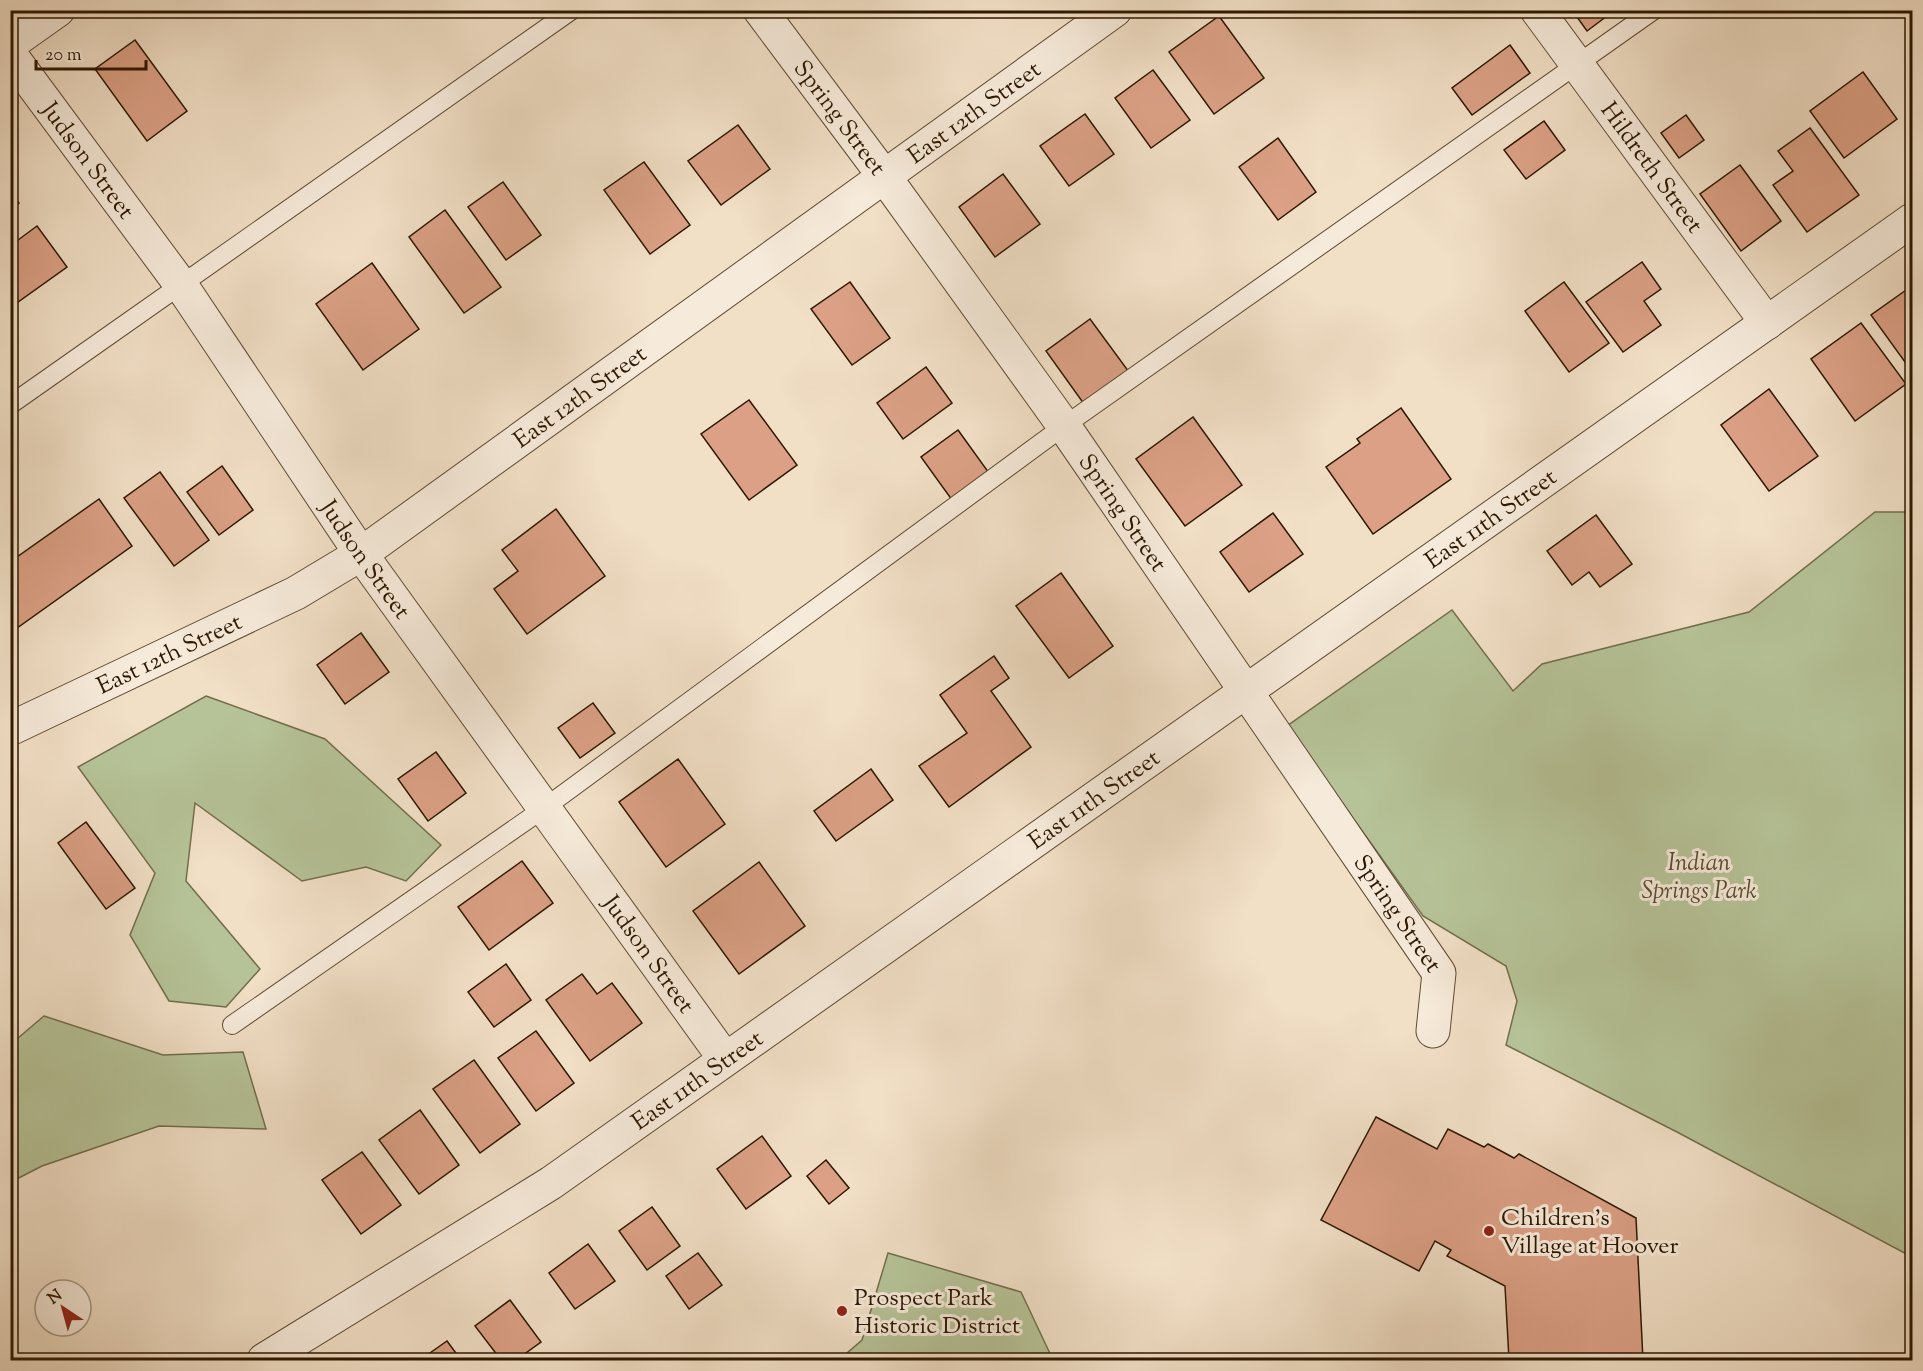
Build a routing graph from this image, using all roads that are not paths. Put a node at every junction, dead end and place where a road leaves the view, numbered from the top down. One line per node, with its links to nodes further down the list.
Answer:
1 (58, 10): 7 (street)
2 (572, 10): 12 (lane)
3 (760, 10): 10 (street, Spring Street)
4 (1115, 10): 10 (street, East 12th Street)
5 (1537, 10): 9 (street, Hildreth Street)
6 (1654, 10): 9 (lane)
7 (10, 44)
8 (10, 54): 12 (street, Judson Street)
9 (1577, 65): 13 (street, Hildreth Street); 15 (lane)
10 (884, 176): 15 (street, Spring Street); 16 (street, East 12th Street)
11 (1912, 220): 13 (street, East 11th Street)
12 (181, 285): 14 (lane); 16 (street, Judson Street)
13 (1767, 323): 17 (street, East 11th Street)
14 (10, 405)
15 (1064, 426): 17 (street, Spring Street); 19 (lane)
16 (361, 554): 18 (street, East 12th Street); 19 (street, Judson Street)
17 (1245, 691): 21 (street, Spring Street); 22 (street, East 11th Street)
18 (10, 729)
19 (543, 809): 20 (lane); 22 (street, Judson Street)
20 (232, 1025)
21 (1433, 1031)
22 (725, 1059): 23 (street, East 11th Street)
23 (264, 1360)

